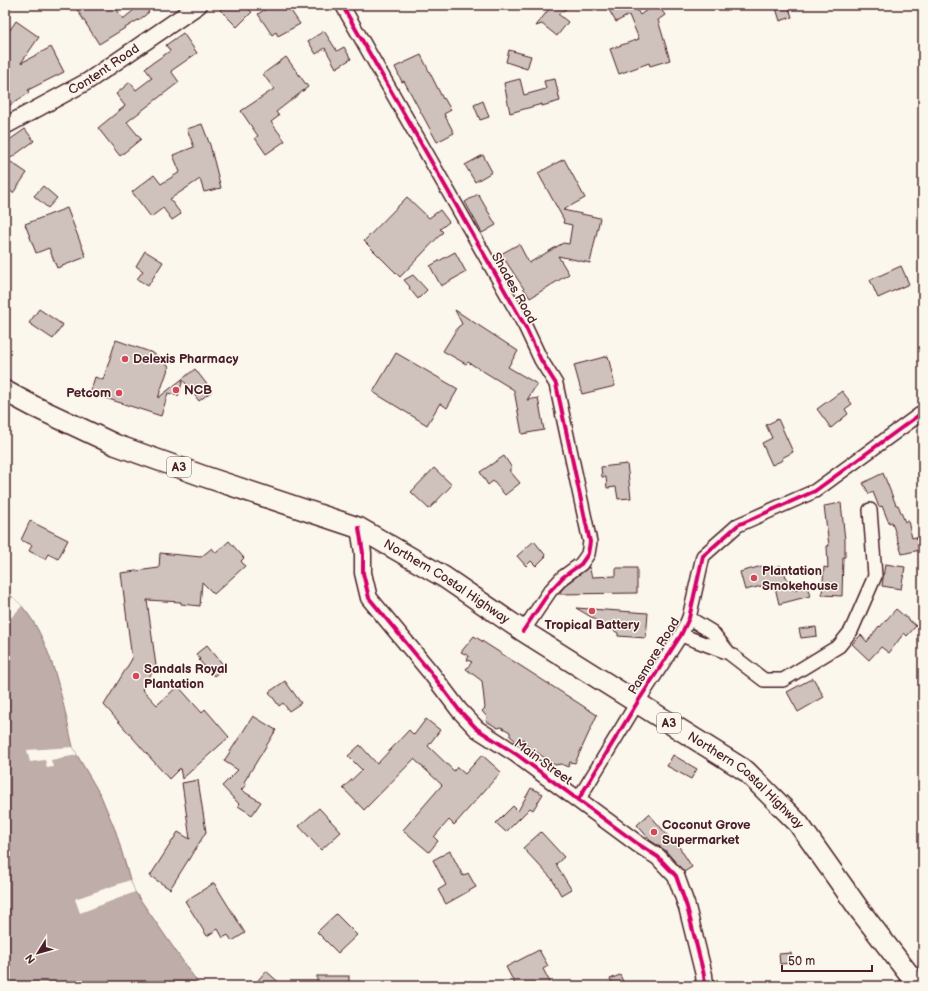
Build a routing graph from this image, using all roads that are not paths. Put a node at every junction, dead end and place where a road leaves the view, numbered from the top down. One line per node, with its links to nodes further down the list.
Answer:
1 (199, 5): 3 (street, Content Road)
2 (342, 5): 9 (street, Shades Road)
3 (5, 126)
4 (5, 391): 7 (main road, A3)
5 (923, 412): 8 (street, Pasmore Road)
6 (870, 510): 11 (street)
7 (359, 528): 9 (main road, Northern Costal Highway / A3); 13 (street, Main Street)
8 (689, 618): 10 (street, Pasmore Road); 11 (street)
9 (524, 631): 12 (main road, Northern Costal Highway / A3)
10 (681, 635): 11 (street); 12 (street, Pasmore Road)
11 (729, 653)
12 (637, 703): 13 (street, Pasmore Road); 15 (main road, Northern Costal Highway / A3)
13 (578, 800): 14 (street, Main Street)
14 (705, 986)
15 (918, 986)

